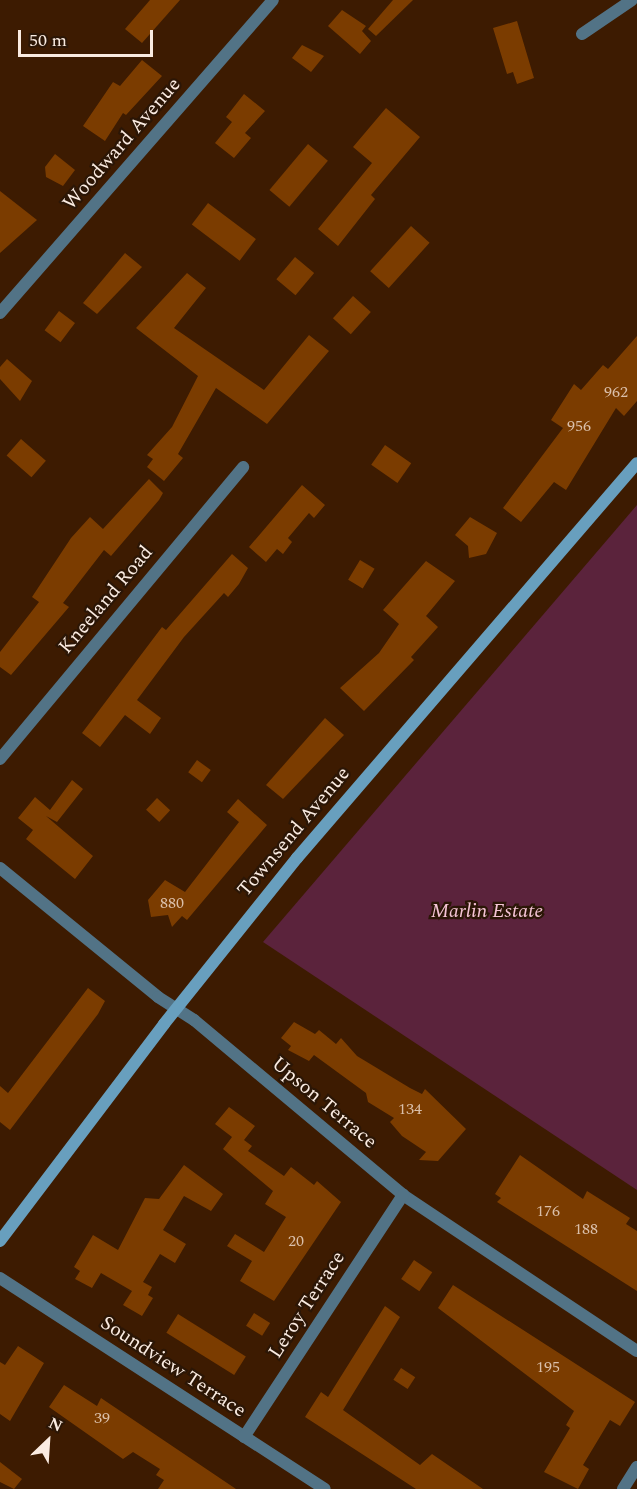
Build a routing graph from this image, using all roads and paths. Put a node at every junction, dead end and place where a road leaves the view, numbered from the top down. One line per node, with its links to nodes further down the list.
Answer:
1 (273, 0): 4 (street, Woodward Avenue)
2 (632, 0): 3 (street)
3 (582, 34)
4 (0, 313)
5 (637, 463): 9 (main road, Townsend Avenue)
6 (243, 467): 7 (street, Kneeland Road)
7 (0, 759)
8 (0, 868): 9 (street, Upson Terrace)
9 (176, 1008): 10 (street, Upson Terrace); 11 (main road, Townsend Avenue)
10 (403, 1195): 13 (street, Upson Terrace); 14 (street, Leroy Terrace)
11 (0, 1241)
12 (0, 1278): 14 (street, Soundview Terrace)
13 (637, 1351)
14 (244, 1437): 16 (street, Soundview Terrace)
15 (637, 1467): 17 (street)
16 (325, 1489)
17 (623, 1489)

